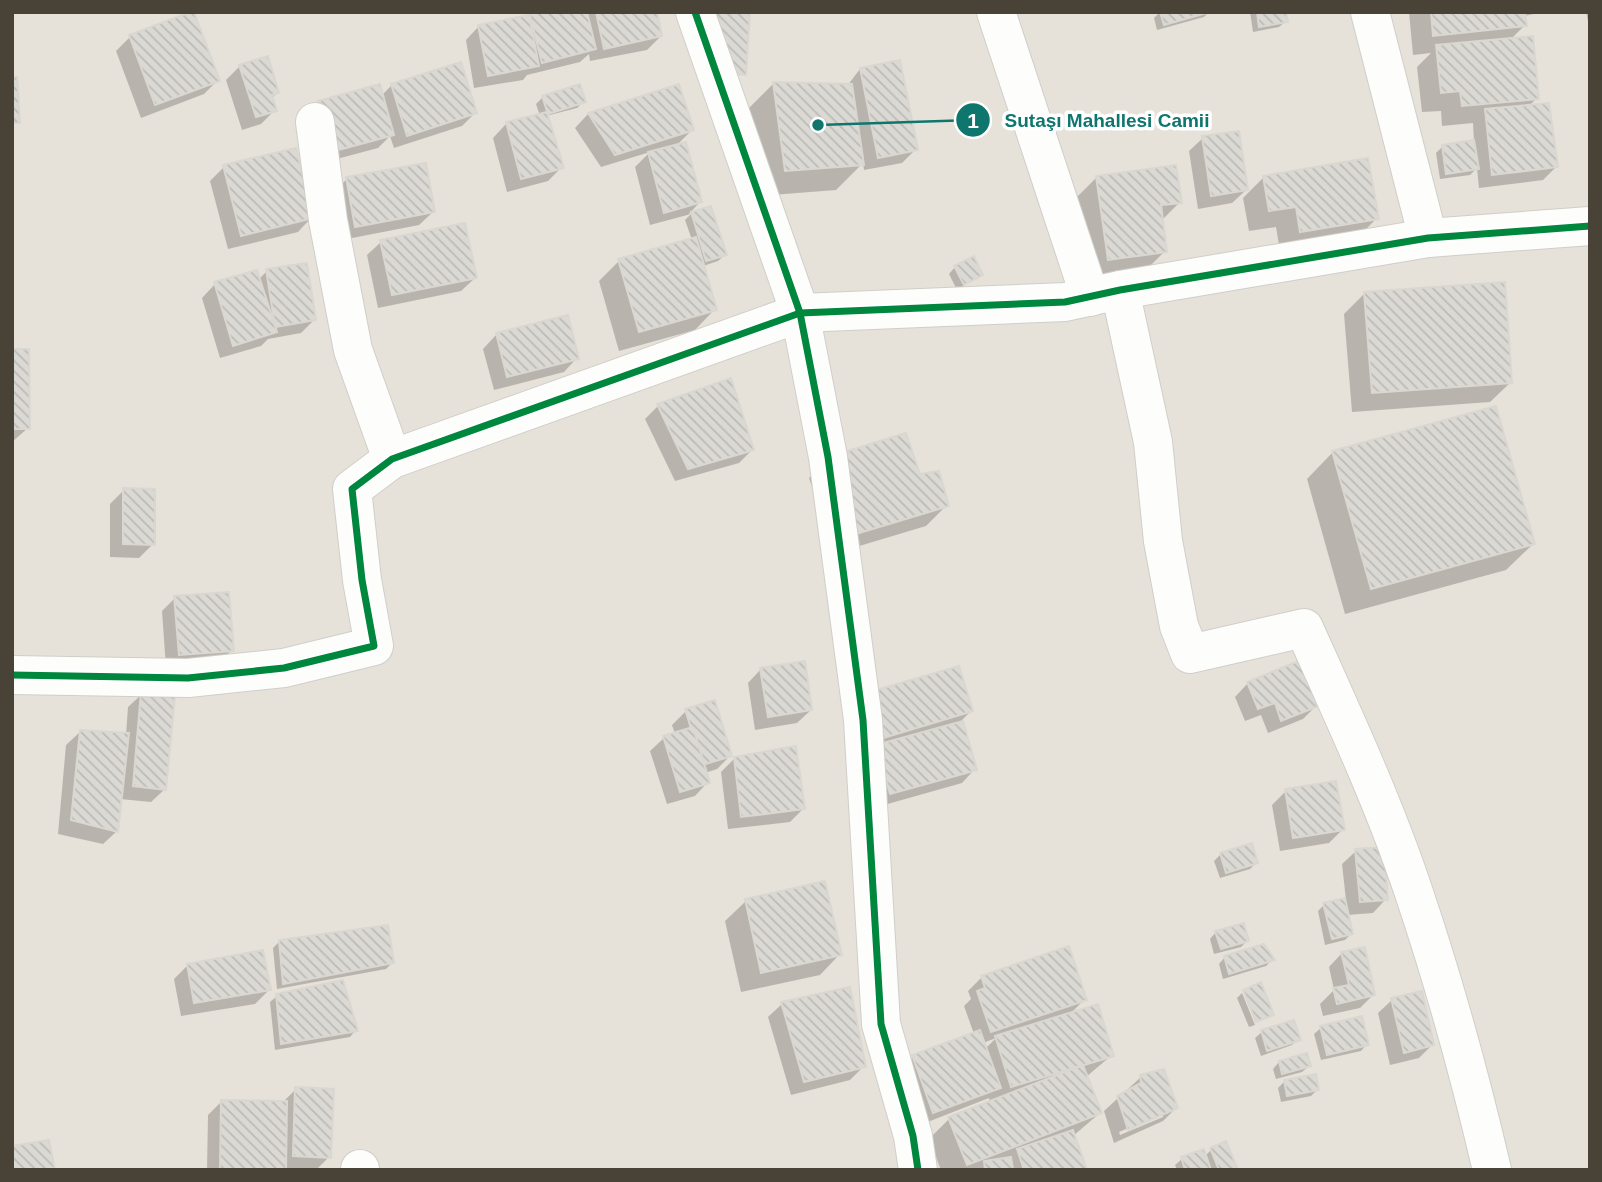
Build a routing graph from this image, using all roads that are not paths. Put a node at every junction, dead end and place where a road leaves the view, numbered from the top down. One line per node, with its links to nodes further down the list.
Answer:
1 (695, 12): 8 (street)
2 (996, 12): 7 (street)
3 (1370, 12): 6 (street)
4 (315, 122): 9 (street)
5 (1590, 226): 6 (street)
6 (1427, 238): 7 (street)
7 (1105, 293): 8 (street); 12 (street)
8 (800, 313): 9 (street); 11 (street)
9 (392, 459): 10 (street)
10 (12, 675)
11 (918, 1170)
12 (1492, 1170)

